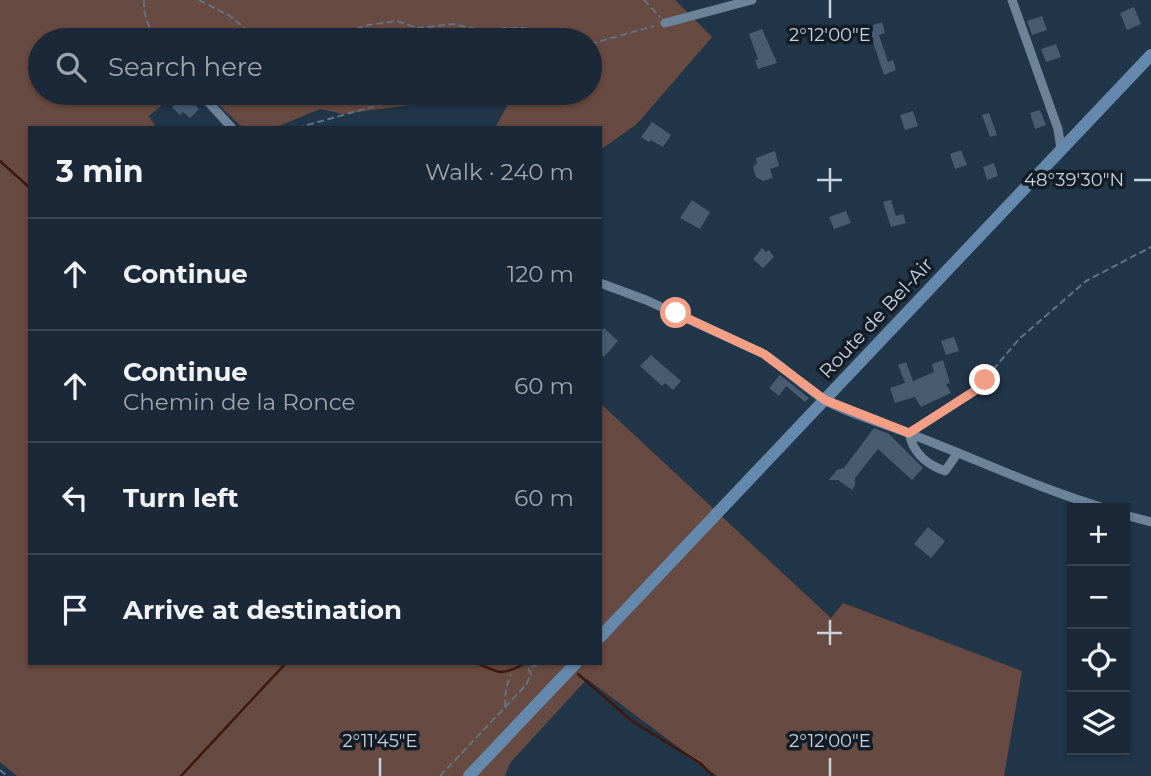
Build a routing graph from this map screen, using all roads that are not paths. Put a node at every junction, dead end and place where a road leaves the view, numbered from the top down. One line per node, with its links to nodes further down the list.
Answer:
1 (752, 0): 3 (street)
2 (1012, 0): 7 (street)
3 (666, 23)
4 (1151, 55): 7 (main road, Route de Bel-Air)
5 (211, 105): 6 (street)
6 (230, 126)
7 (1061, 149): 9 (main road, Route de Bel-Air)
8 (602, 284): 9 (street)
9 (825, 400): 10 (street); 15 (main road, Route de Bel-Air)
10 (909, 433): 11 (street); 11 (street)
11 (957, 454): 12 (street)
12 (1090, 503)
13 (1130, 516): 14 (street)
14 (1151, 522)
15 (602, 635)
16 (574, 665): 17 (main road)
17 (469, 776)

